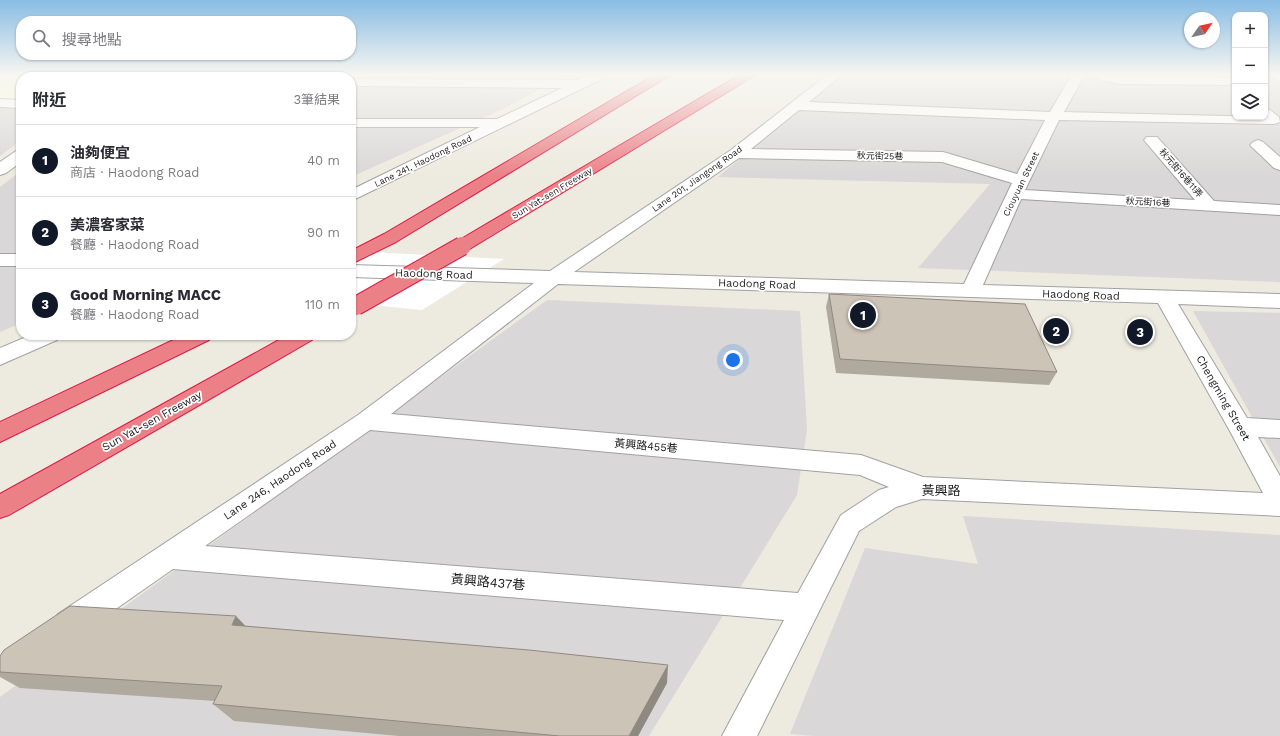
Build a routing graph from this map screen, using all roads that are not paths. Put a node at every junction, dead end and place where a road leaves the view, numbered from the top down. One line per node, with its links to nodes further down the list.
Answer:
1 (531, 108): 12 (street, Lane 241, Haodong Road)
2 (608, 108): 23 (highway)
3 (693, 108): 31 (highway, Sun Yat-sen Freeway, bridge)
4 (793, 108): 15 (street, Lane 201, Jiangong Road)
5 (857, 108): 8 (street)
6 (1058, 108): 8 (street, Ciouyuan Street)
7 (1268, 115): 10 (street)
8 (1054, 116): 9 (street); 19 (street, Ciouyuan Street)
9 (1232, 119)
10 (1268, 120)
11 (356, 123): 12 (street)
12 (500, 123): 20 (street, Lane 241, Haodong Road)
13 (1152, 140): 21 (street, 秋元街16巷11弄)
14 (1258, 145): 17 (street)
15 (736, 153): 19 (street, 秋元街25巷); 27 (street, Lane 201, Jiangong Road)
16 (16, 158): 18 (street)
17 (1280, 165)
18 (0, 170)
19 (1018, 188): 21 (street, 秋元街16巷); 28 (street, Ciouyuan Street)
20 (356, 194)
21 (1209, 206): 22 (street, 秋元街16巷)
22 (1280, 210)
23 (356, 255)
24 (0, 260): 25 (street)
25 (16, 260)
26 (356, 271): 27 (street, Haodong Road)
27 (553, 278): 28 (street, Haodong Road); 36 (street, Lane 246, Haodong Road)
28 (971, 291): 29 (street, Haodong Road)
29 (1164, 297): 30 (street, Haodong Road); 37 (street, Chengming Street)
30 (1280, 301)
31 (356, 307)
32 (39, 340): 35 (street)
33 (192, 340): 39 (highway)
34 (296, 340): 43 (highway, Sun Yat-sen Freeway)
35 (0, 358)
36 (366, 421): 40 (street, 黃興路455巷); 44 (street, Lane 246, Haodong Road)
37 (1240, 427): 38 (street); 41 (street, Chengming Street)
38 (1280, 429)
39 (0, 432)
40 (922, 488): 42 (street, 黃興路); 45 (street, 黃興路)
41 (1280, 500)
42 (1280, 505)
43 (0, 507)
44 (169, 556): 45 (street, 黃興路437巷); 46 (street, Lane 246, Haodong Road)
45 (806, 608): 47 (street, 黃興路)
46 (52, 636)
47 (739, 736)

